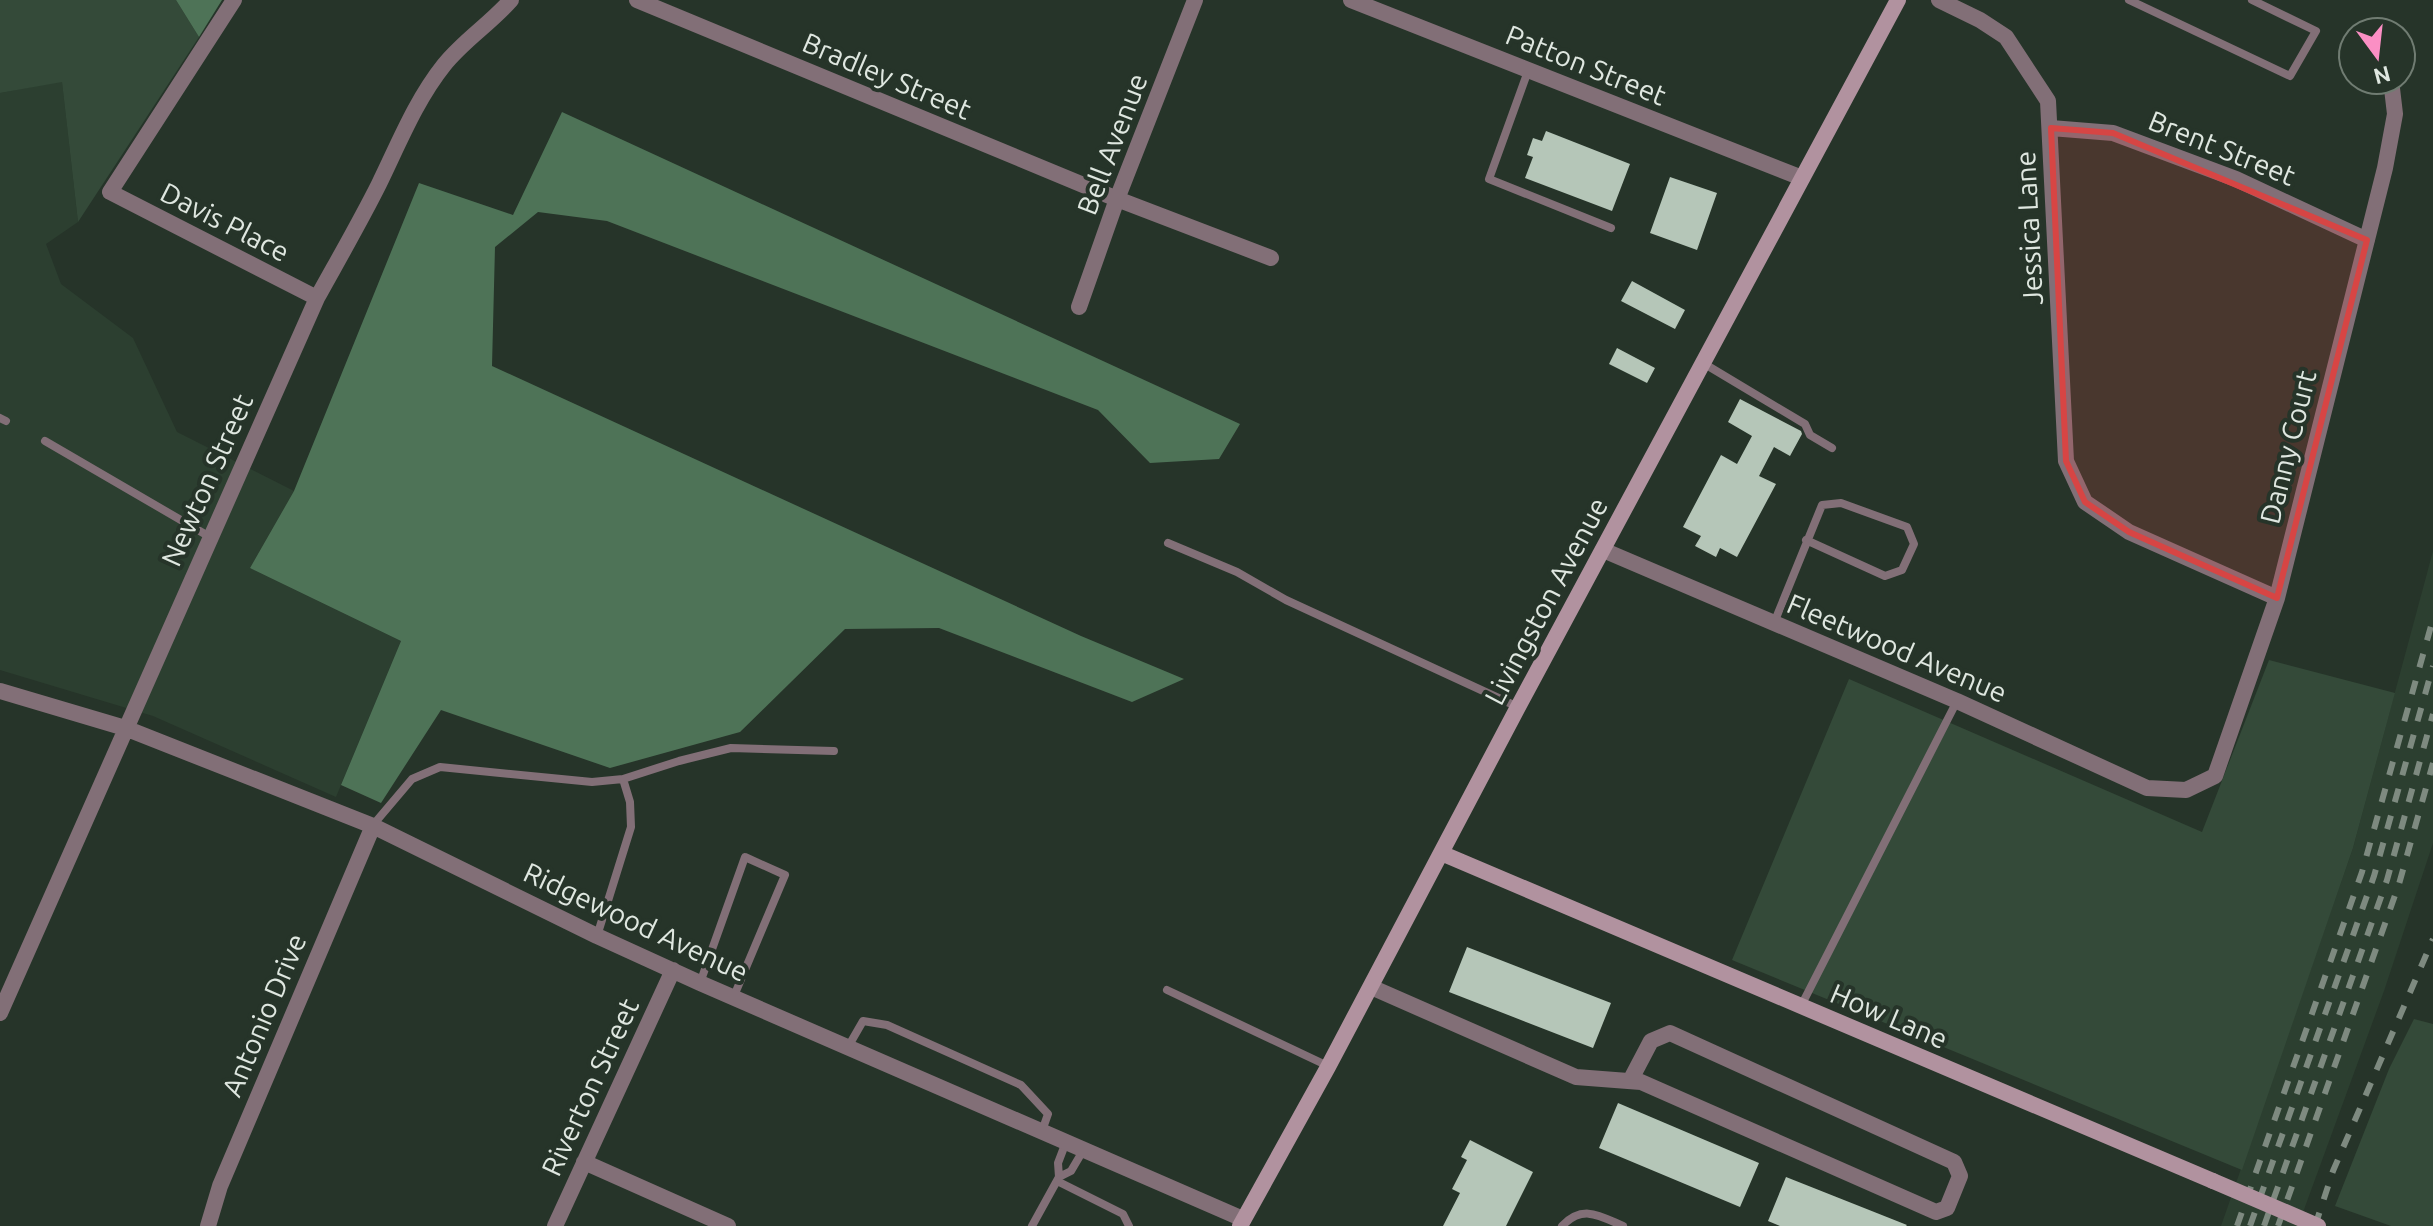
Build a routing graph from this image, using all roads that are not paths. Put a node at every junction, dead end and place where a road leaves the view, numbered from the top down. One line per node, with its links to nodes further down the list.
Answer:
1 (234, 0): 18 (street, Davis Place)
2 (511, 0): 18 (street, Newton Street)
3 (637, 0): 14 (street, Bradley Street)
4 (1195, 0): 14 (street, Bell Avenue)
5 (1351, 0): 10 (street, Patton Street)
6 (1898, 0): 13 (main road, Livingston Avenue)
7 (1939, 0): 12 (street, Jessica Lane)
8 (2131, 0): 9 (lane)
9 (2252, 0)
10 (1529, 70): 13 (street, Patton Street); 15 (lane)
11 (2393, 96): 16 (street, Danny Court)
12 (2051, 128): 16 (street, Brent Street); 27 (street, Jessica Lane)
13 (1802, 178): 20 (main road, Livingston Avenue)
14 (1117, 199): 17 (street, Bradley Street); 19 (street, Bell Avenue)
15 (1611, 228)
16 (2367, 240): 27 (street, Danny Court)
17 (1271, 258)
18 (317, 298): 23 (street, Newton Street)
19 (1079, 307)
20 (1703, 363): 22 (lane); 26 (main road, Livingston Avenue)
21 (45, 441): 23 (lane)
22 (1832, 448)
23 (210, 537): 32 (street, Newton Street)
24 (1806, 540): 24 (lane); 28 (lane)
25 (1168, 543): 31 (lane)
26 (1603, 550): 28 (street, Fleetwood Avenue); 31 (main road, Livingston Avenue)
27 (2277, 598): 35 (street, Danny Court)
28 (1774, 624): 30 (street, Fleetwood Avenue)
29 (0, 691): 32 (street, Ridgewood Avenue)
30 (1957, 701): 35 (street, Fleetwood Avenue); 44 (lane)
31 (1518, 707): 37 (main road, Livingston Avenue)
32 (125, 728): 36 (street, Ridgewood Avenue); 45 (street, Newton Street)
33 (834, 751): 34 (lane)
34 (623, 779): 36 (lane); 38 (lane)
35 (2171, 789)
36 (373, 826): 38 (street, Ridgewood Avenue); 55 (street, Antonio Drive)
37 (1441, 853): 41 (main road, Livingston Avenue); 44 (main road, How Lane)
38 (597, 936): 39 (street, Ridgewood Avenue)
39 (673, 970): 40 (street, Ridgewood Avenue); 52 (street, Riverton Street)
40 (700, 983): 43 (street, Ridgewood Avenue); 43 (lane)
41 (1371, 987): 47 (main road, Livingston Avenue); 48 (street)
42 (1167, 990): 47 (lane)
43 (734, 996): 46 (street, Ridgewood Avenue)
44 (1801, 1006): 62 (main road, How Lane, bridge)
45 (0, 1013)
46 (848, 1047): 49 (street, Ridgewood Avenue); 49 (lane)
47 (1328, 1067): 54 (main road, Livingston Avenue)
48 (1630, 1081): 48 (street)
49 (1041, 1132): 50 (street, Ridgewood Avenue)
50 (1066, 1142): 51 (street, Ridgewood Avenue); 53 (lane)
51 (1084, 1149): 53 (lane); 54 (street, Ridgewood Avenue)
52 (584, 1162): 56 (street, Riverton Street); 57 (street)
53 (1058, 1179): 58 (lane); 59 (lane)
54 (1242, 1223)
55 (208, 1226)
56 (555, 1226)
57 (728, 1226)
58 (1032, 1226)
59 (1129, 1226)
60 (1562, 1226): 61 (lane)
61 (1623, 1226)
62 (2318, 1226)

